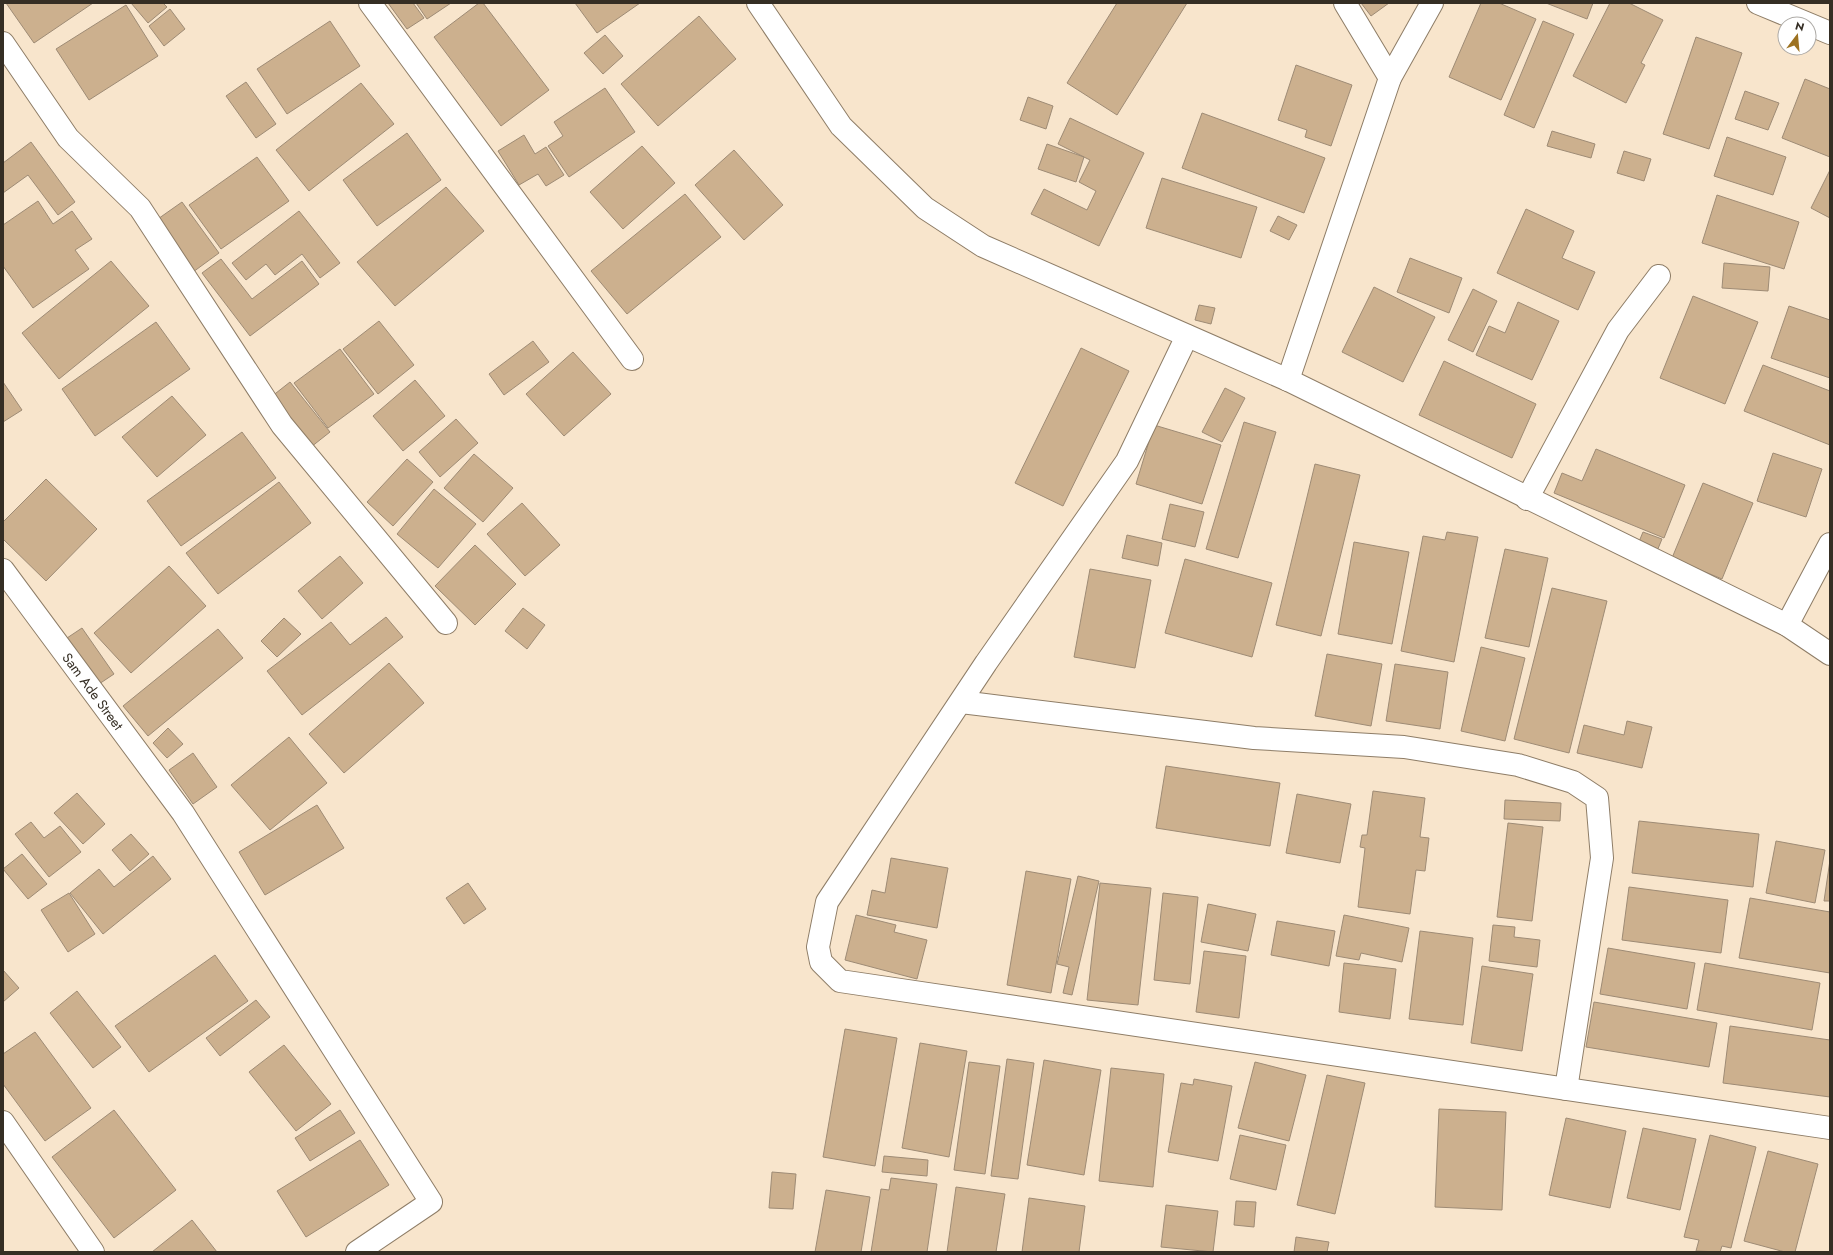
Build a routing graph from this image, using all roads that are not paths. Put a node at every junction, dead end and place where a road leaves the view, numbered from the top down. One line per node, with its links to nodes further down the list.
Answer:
1 (370, 3): 12 (street)
2 (758, 3): 11 (street)
3 (1344, 3): 9 (street)
4 (1432, 3): 9 (street)
5 (1758, 3): 6 (street)
6 (1802, 11): 7 (street)
7 (1830, 33)
8 (3, 43): 17 (street)
9 (1390, 78): 13 (street)
10 (1659, 276): 14 (street)
11 (1187, 336): 13 (street); 20 (street)
12 (632, 359)
13 (1288, 380): 14 (street)
14 (1527, 499): 18 (street)
15 (1830, 544): 18 (street)
16 (3, 570): 25 (street, Sam Ade Street)
17 (446, 623)
18 (1787, 625): 19 (street)
19 (1830, 654)
20 (961, 702): 21 (street); 21 (street)
21 (1566, 1089): 23 (street)
22 (3, 1122): 24 (street)
23 (1830, 1128)
24 (93, 1252)
25 (357, 1252)

